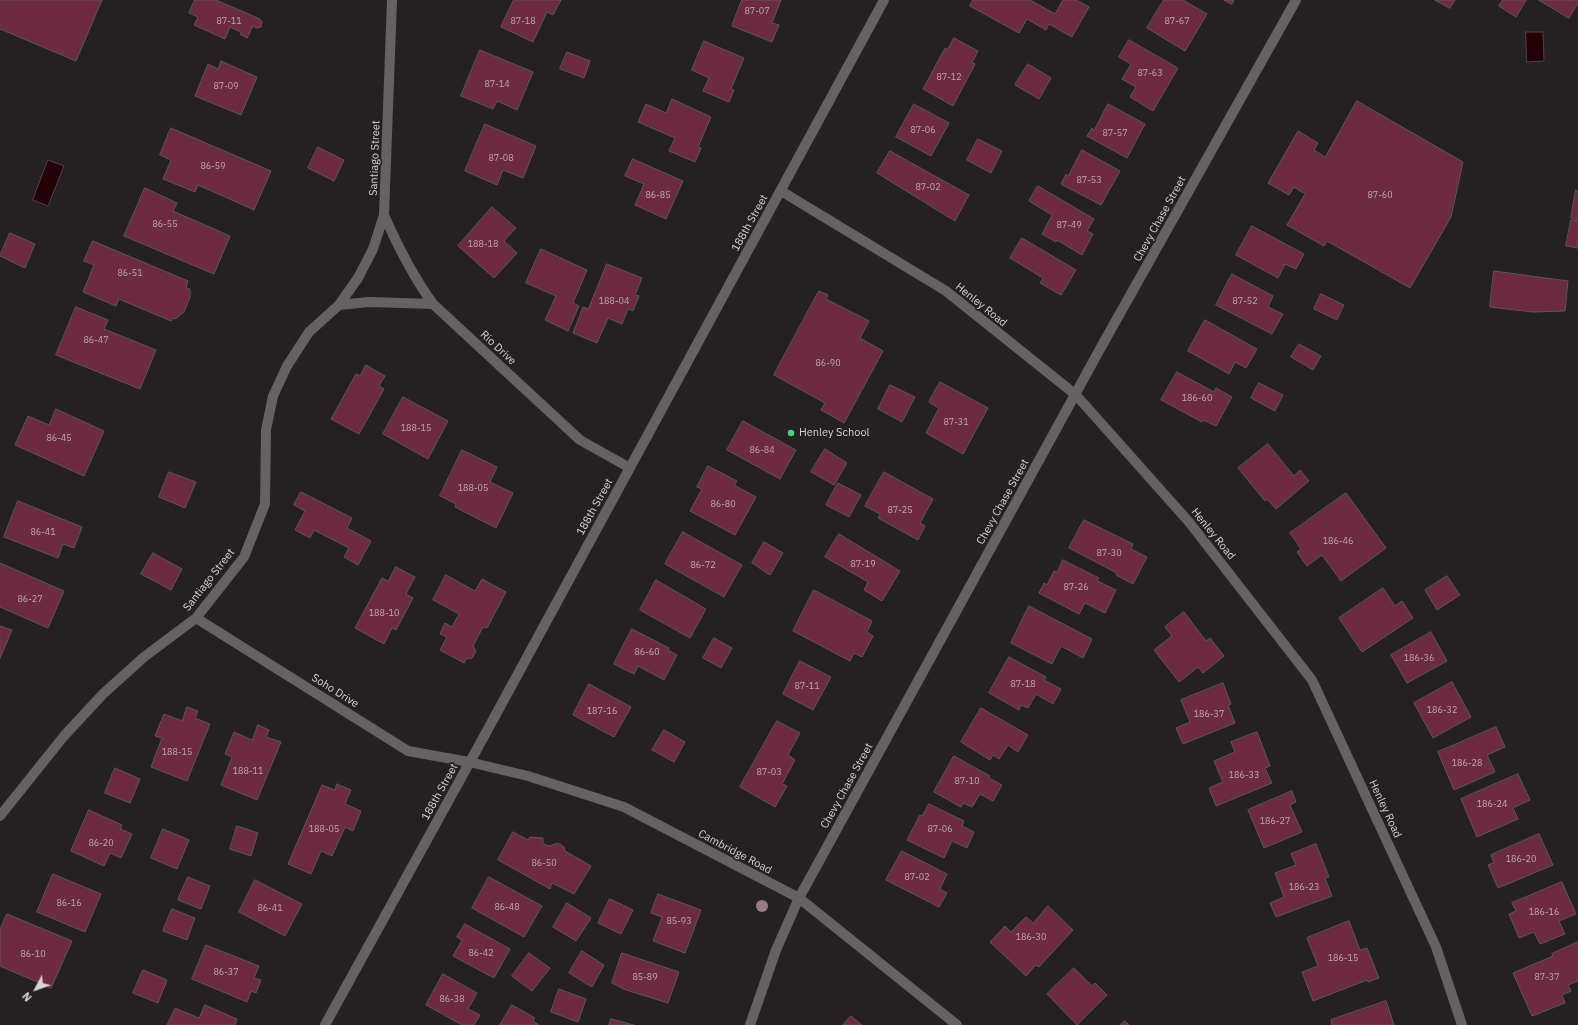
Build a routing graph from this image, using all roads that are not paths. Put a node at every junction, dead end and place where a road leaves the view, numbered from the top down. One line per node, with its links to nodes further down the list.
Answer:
1 (392, 0): 5 (street, Santiago Street)
2 (884, 0): 4 (street, 188th Street)
3 (1296, 0): 8 (street, Chevy Chase Street)
4 (781, 191): 8 (street, Henley Road); 9 (street, 188th Street)
5 (384, 215): 6 (street, Rio Drive); 7 (street, Santiago Street)
6 (432, 304): 7 (street); 9 (street, Rio Drive)
7 (339, 305): 10 (street, Santiago Street)
8 (1076, 395): 13 (street, Chevy Chase Street); 17 (street, Henley Road)
9 (630, 468): 11 (street, 188th Street)
10 (196, 618): 11 (street, Soho Drive); 12 (street, Santiago Street)
11 (469, 762): 13 (street, Cambridge Road); 14 (street, 188th Street)
12 (0, 816)
13 (799, 898): 15 (street, Chevy Chase Street); 16 (street, Cambridge Road)
14 (325, 1025)
15 (750, 1025)
16 (957, 1025)
17 (1462, 1025)

